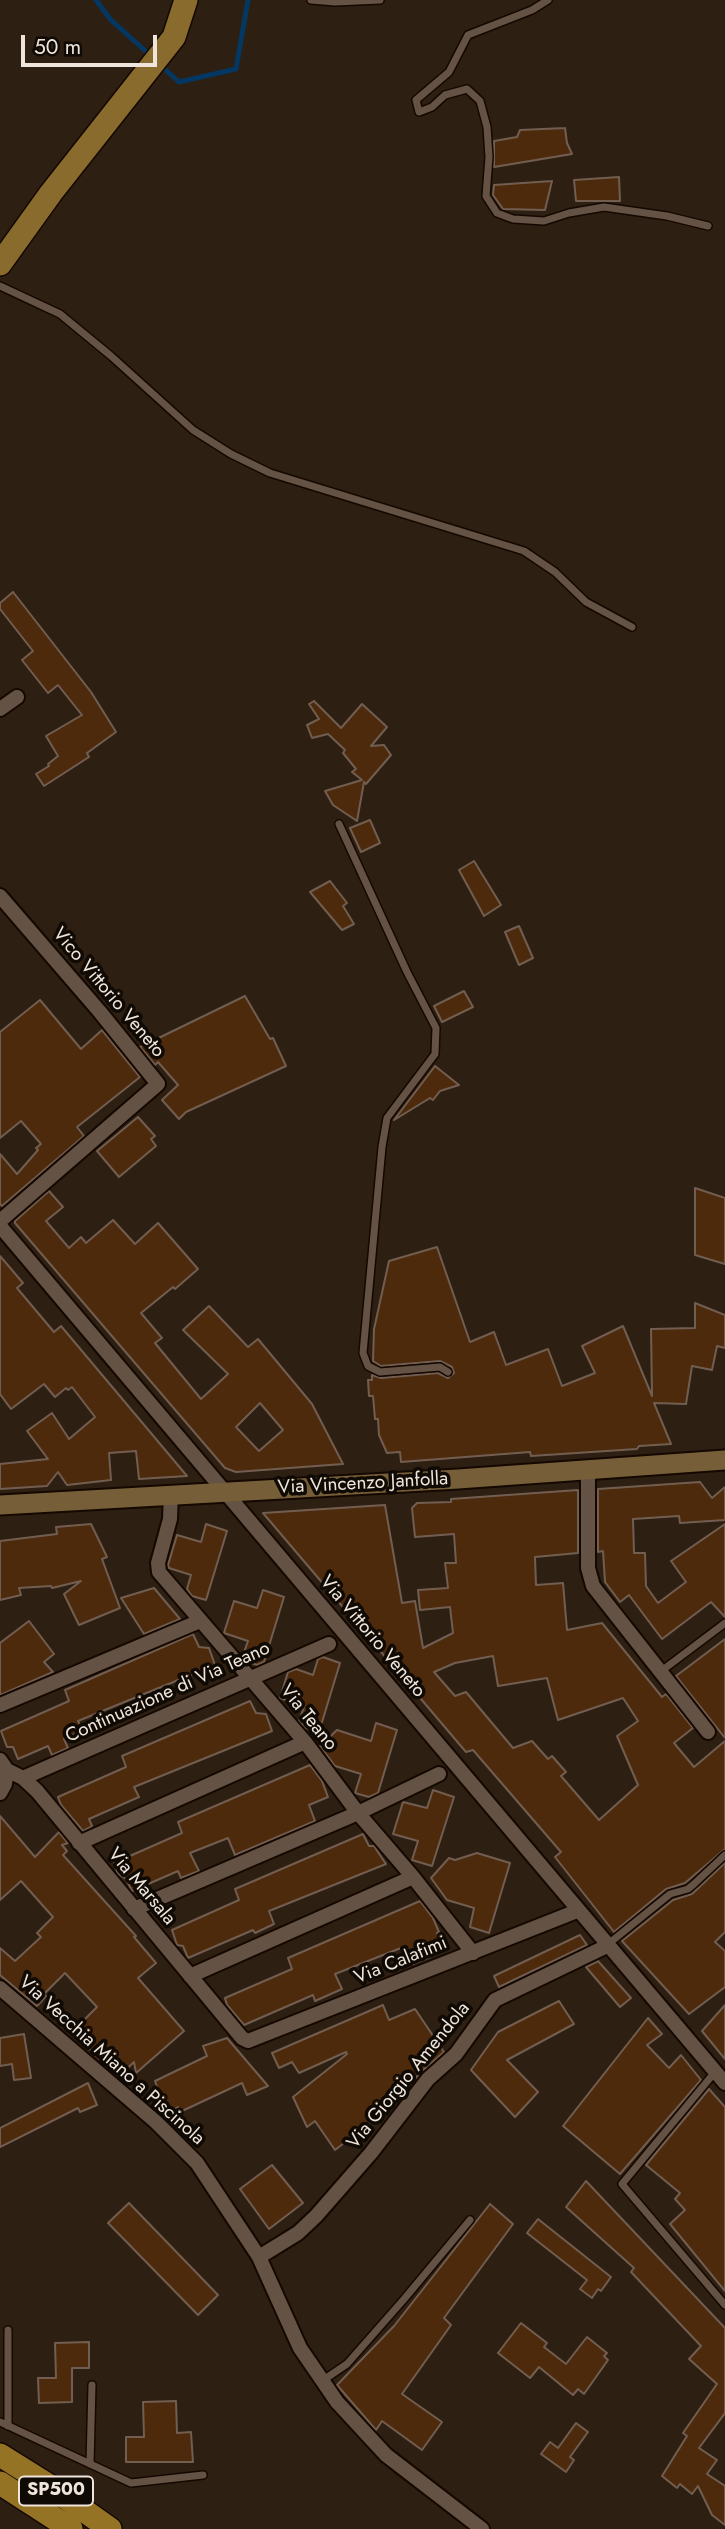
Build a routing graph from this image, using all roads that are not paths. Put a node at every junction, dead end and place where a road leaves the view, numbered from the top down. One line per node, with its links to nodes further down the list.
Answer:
1 (186, 0): 6 (main road)
2 (311, 0): 3 (lane)
3 (380, 0)
4 (548, 0): 5 (lane)
5 (708, 226)
6 (0, 264)
7 (0, 286): 8 (lane)
8 (632, 627)
9 (17, 697): 10 (street)
10 (0, 709)
11 (339, 824): 14 (lane)
12 (0, 896): 13 (street, Vico Vittorio Veneto)
13 (0, 1224): 17 (street, Via Vittorio Veneto)
14 (448, 1372)
15 (725, 1460): 16 (main road, Via Vincenzo Janfolla)
16 (588, 1468): 17 (main road, Via Vincenzo Janfolla); 23 (street)
17 (224, 1491): 18 (main road, Via Vincenzo Janfolla); 37 (street, Via Vittorio Veneto)
18 (171, 1494): 19 (main road, Via Vincenzo Janfolla); 20 (street, Via Teano)
19 (0, 1504)
20 (200, 1621): 24 (street, Via Teano); 25 (street)
21 (725, 1623): 23 (lane)
22 (329, 1644): 24 (street, Continuazione di Via Teano)
23 (660, 1672): 26 (street)
24 (250, 1678): 27 (street, Via Teano); 30 (street, Continuazione di Via Teano)
25 (0, 1704)
26 (708, 1732)
27 (305, 1742): 32 (street, Via Teano); 33 (street)
28 (4, 1765): 30 (street, Via Marsala); 31 (street)
29 (439, 1774): 32 (street)
30 (23, 1778): 33 (street, Via Marsala)
31 (0, 1793)
32 (358, 1813): 35 (street, Via Teano); 36 (street)
33 (79, 1843): 36 (street, Via Marsala)
34 (725, 1854): 38 (lane)
35 (413, 1877): 39 (street, Via Teano); 40 (street)
36 (134, 1909): 40 (street, Via Marsala)
37 (577, 1911): 38 (street, Via Vittorio Veneto); 39 (street, Via Calafimi)
38 (607, 1945): 43 (street, Via Vittorio Veneto); 45 (street, Via Giorgio Amendola)
39 (473, 1953): 42 (street, Via Calafimi)
40 (190, 1976): 42 (street, Via Marsala)
41 (0, 1988): 45 (street, Via Vecchia Miano a Piscinola)
42 (240, 2036)
43 (720, 2077): 46 (lane, Via Vittorio Veneto)
44 (470, 2220): 48 (lane)
45 (259, 2257): 48 (street, Via Vecchia Miano a Piscinola)
46 (725, 2305)
47 (8, 2330): 50 (lane)
48 (321, 2381): 57 (street, Via Vecchia Miano a Piscinola)
49 (92, 2385): 52 (lane)
50 (4, 2424): 52 (lane)
51 (0, 2455): 56 (highway, SP500)
52 (90, 2464): 53 (lane)
53 (203, 2475)
54 (0, 2483): 55 (highway, SP500)
55 (71, 2529)
56 (110, 2529)
57 (482, 2529)

